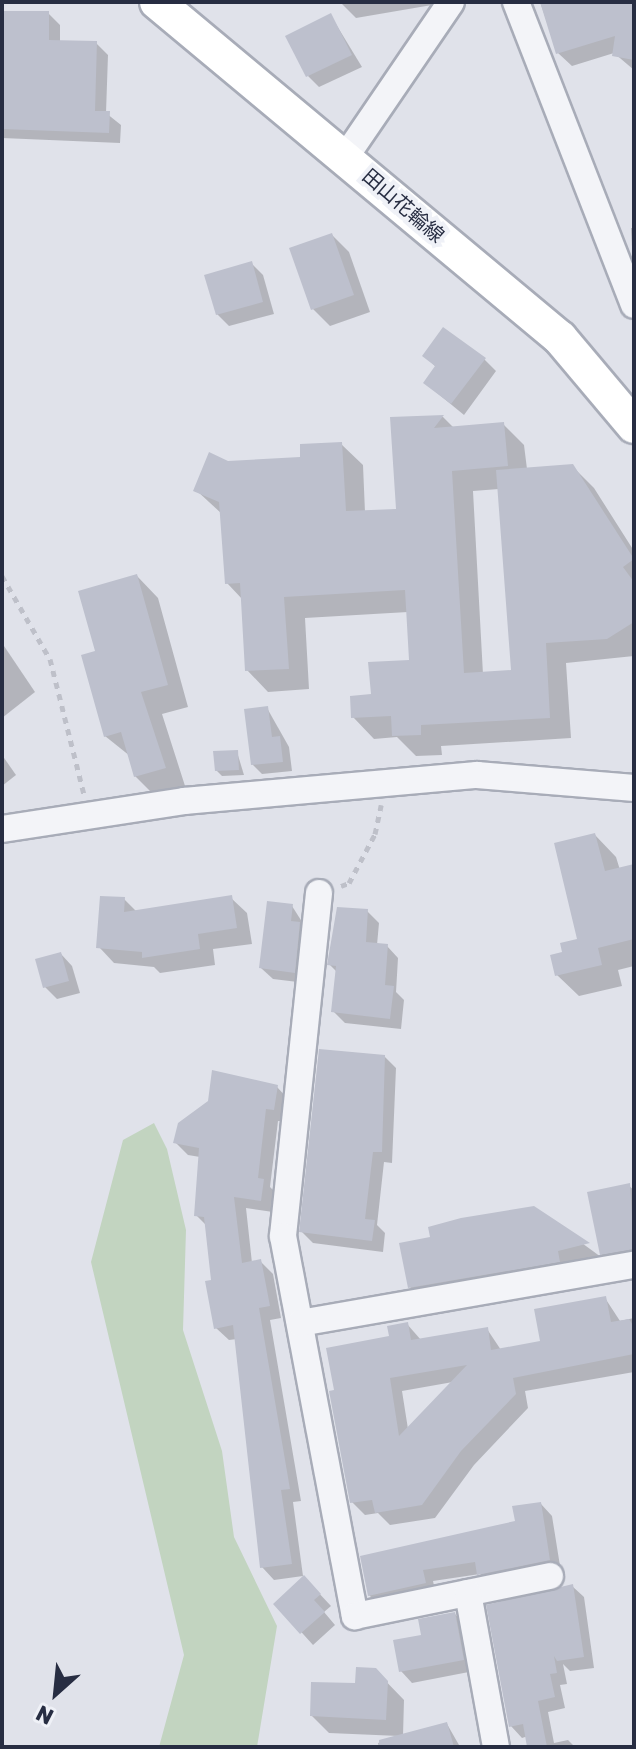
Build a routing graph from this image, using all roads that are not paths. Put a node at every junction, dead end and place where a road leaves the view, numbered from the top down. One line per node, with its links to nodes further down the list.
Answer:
1 (157, 2): 4 (main road, 田山花輪線)
2 (451, 2): 4 (street)
3 (516, 2): 5 (street)
4 (346, 156): 7 (main road, 田山花輪線)
5 (627, 270): 6 (street)
6 (634, 305)
7 (634, 426)
8 (634, 788): 9 (street)
9 (2, 829)
10 (319, 893): 12 (street)
11 (634, 1265): 12 (street)
12 (300, 1323): 14 (street)
13 (550, 1576): 14 (street)
14 (468, 1593): 15 (street)
15 (496, 1747)

